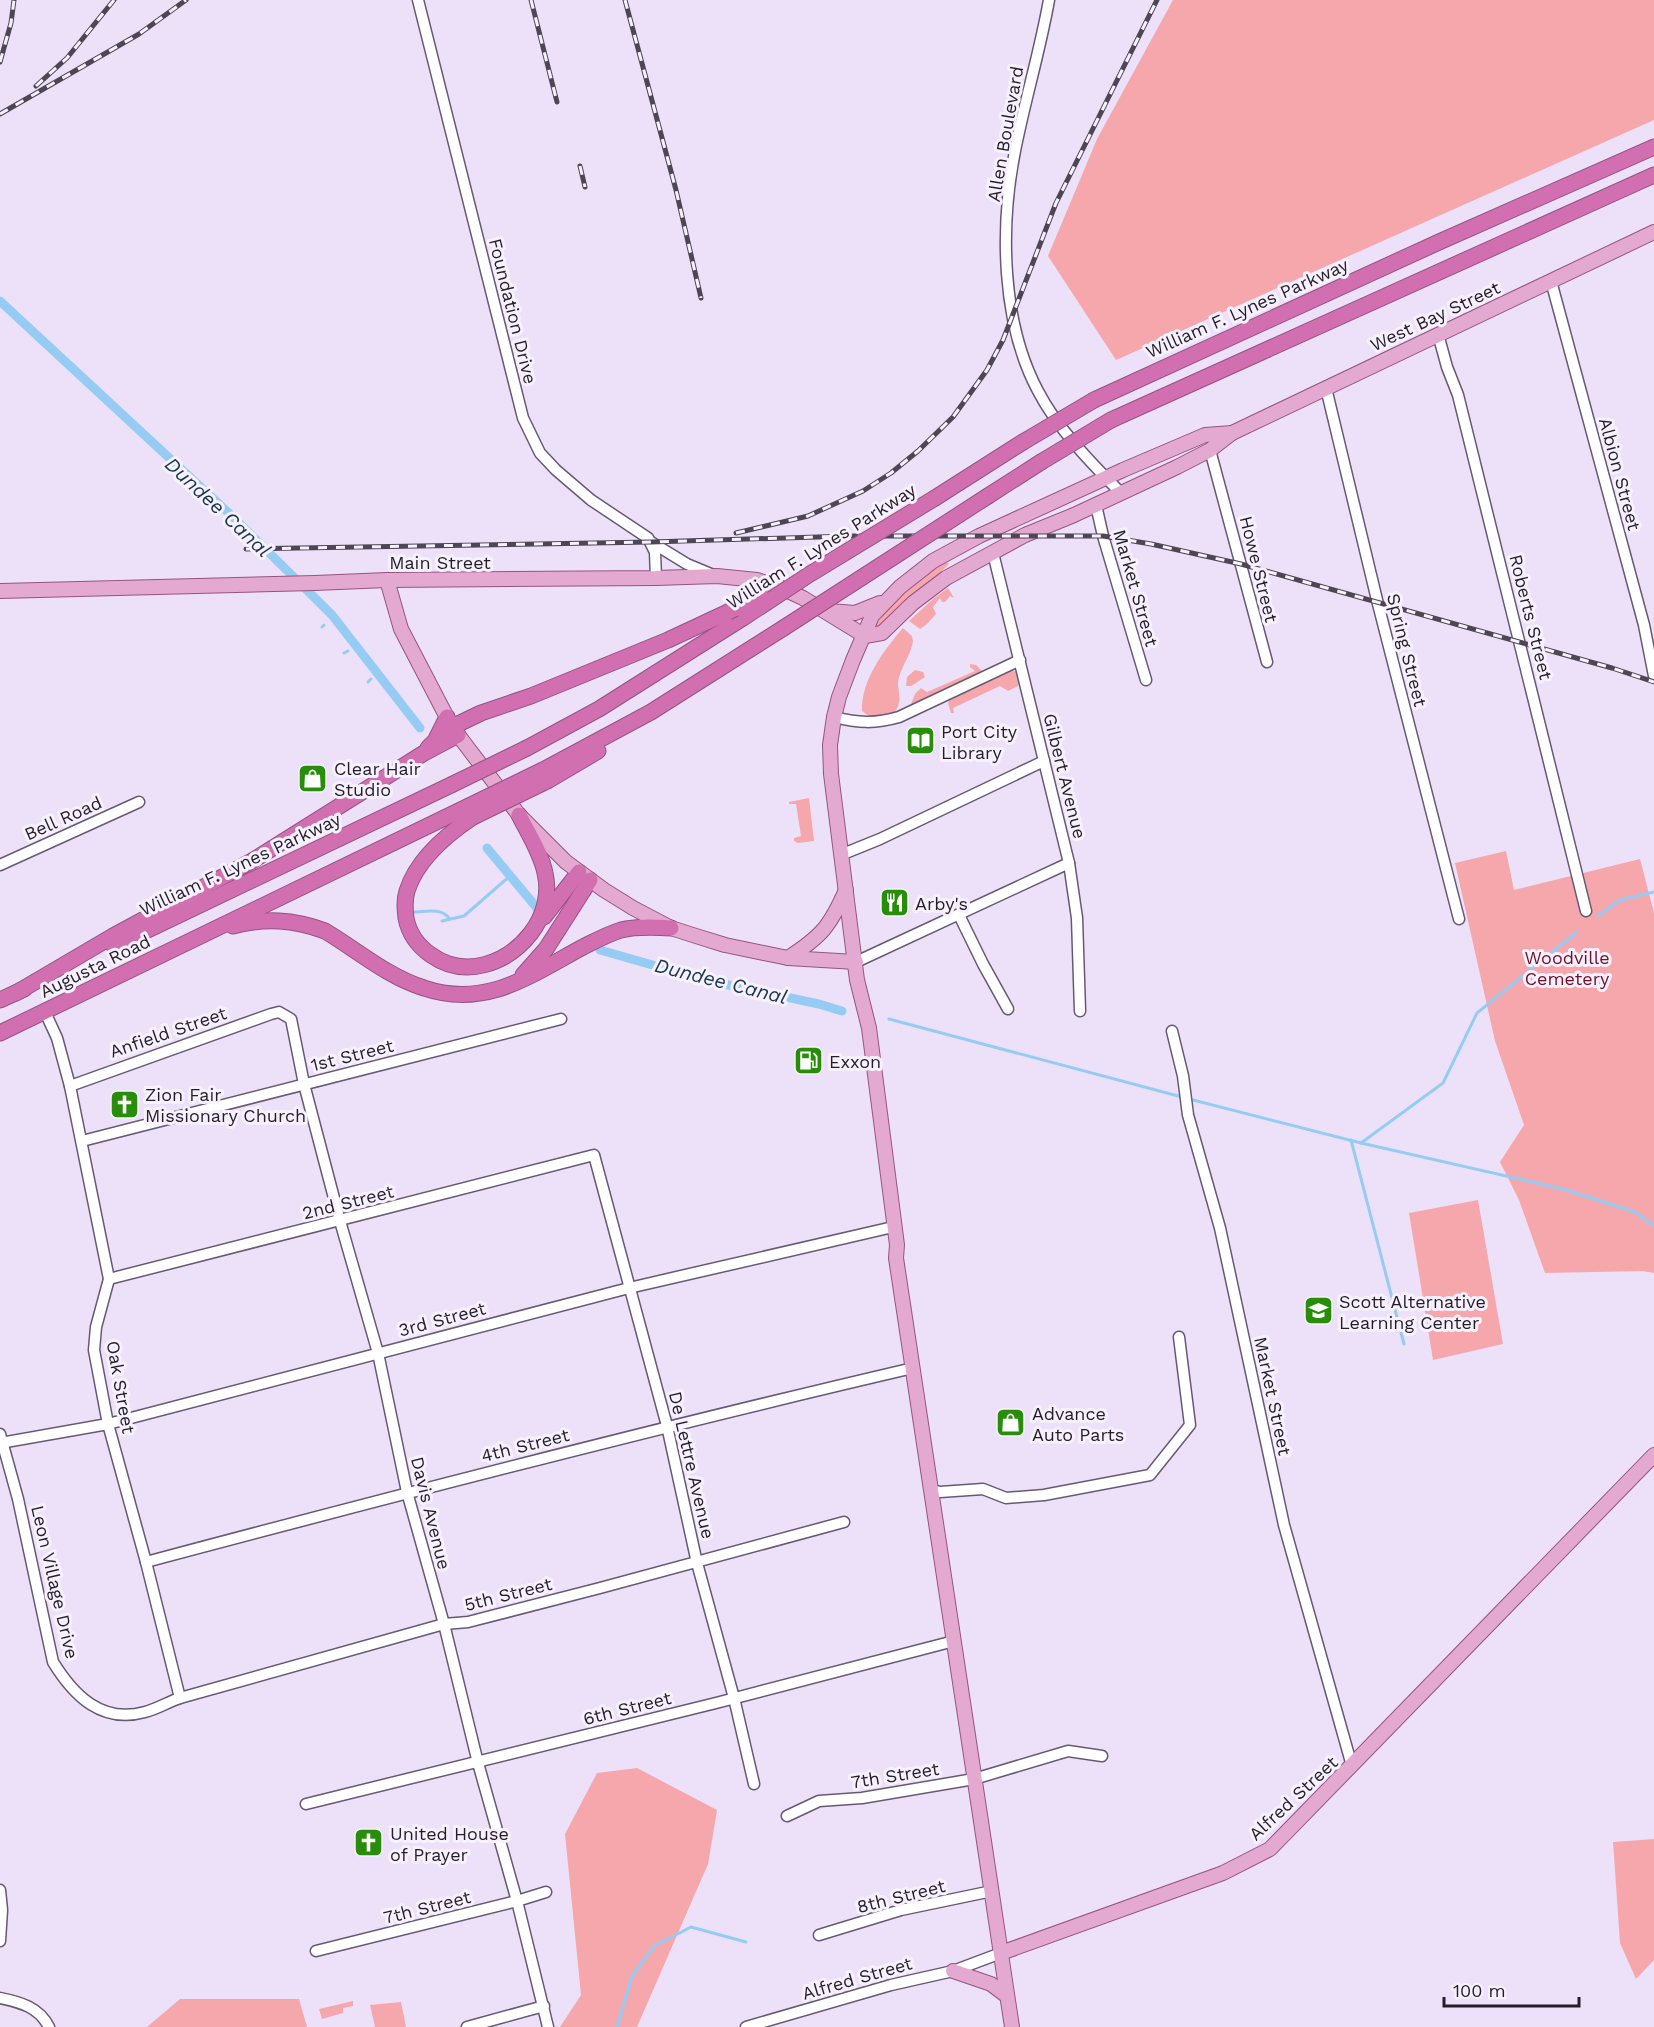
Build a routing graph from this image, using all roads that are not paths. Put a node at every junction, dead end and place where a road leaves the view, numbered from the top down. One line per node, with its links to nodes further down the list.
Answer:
1 (418, 0): 14 (street, Foundation Drive)
2 (1049, 0): 11 (street, Allen Boulevard)
3 (1654, 147): 16 (highway, William F. Lynes Parkway, bridge)
4 (1654, 175): 32 (highway, bridge)
5 (1654, 232): 6 (main road, West Bay Street)
6 (1551, 281): 7 (main road, West Bay Street); 26 (street, Albion Street)
7 (1438, 334): 8 (main road, West Bay Street); 39 (street, Roberts Street)
8 (1326, 388): 9 (main road, West Bay Street); 41 (street, Spring Street)
9 (1232, 433): 10 (main road, West Bay Street); 11 (main road, West Bay Street)
10 (1210, 450): 12 (main road, West Bay Street); 25 (street, Howe Street)
11 (1106, 478): 12 (street, Allen Boulevard); 21 (main road, West Bay Street)
12 (1121, 493): 13 (main road, West Bay Street)
13 (1096, 505): 15 (main road, West Bay Street); 27 (street, Market Street)
14 (651, 542): 17 (street, Foundation Drive); 18 (street)
15 (993, 553): 23 (main road); 24 (street, Gilbert Avenue)
16 (810, 574): 29 (highway, bridge); 48 (highway, William F. Lynes Parkway, bridge)
17 (717, 576): 18 (main road, Main Street); 22 (main road, Main Street)
18 (656, 578): 19 (main road, Main Street)
19 (387, 579): 20 (main road, Main Street); 29 (main road)
20 (0, 591)
21 (887, 599): 22 (main road); 23 (main road)
22 (822, 609): 23 (main road, Main Street)
23 (866, 636): 28 (main road)
24 (1020, 660): 28 (street); 30 (street, Gilbert Avenue)
25 (1267, 663)
26 (1654, 676)
27 (1146, 680)
28 (834, 717): 34 (main road)
29 (452, 726): 33 (main road); 48 (highway)
30 (1044, 760): 34 (street); 35 (street, Gilbert Avenue)
31 (139, 802): 36 (street, Bell Road)
32 (470, 812): 43 (highway); 44 (highway)
33 (519, 814): 37 (main road); 44 (highway)
34 (843, 854): 38 (main road)
35 (1069, 863): 40 (street); 51 (street, Gilbert Avenue)
36 (0, 865)
37 (585, 876): 42 (main road); 44 (highway); 47 (highway)
38 (846, 890): 45 (main road); 46 (main road)
39 (1586, 911)
40 (959, 915): 46 (street); 50 (street)
41 (1459, 919)
42 (671, 928): 45 (main road); 47 (highway)
43 (207, 933): 47 (highway); 52 (highway, Augusta Road)
44 (531, 933)
45 (788, 958): 46 (main road)
46 (856, 962): 62 (main road)
47 (510, 986)
48 (16, 993): 49 (highway, Augusta Road)
49 (0, 1000)
50 (1008, 1009)
51 (1080, 1011)
52 (45, 1012): 56 (highway, Augusta Road); 58 (street, Oak Street)
53 (279, 1012): 57 (street, Davis Avenue); 58 (street, Anfield Street)
54 (561, 1020): 57 (street, 1st Street)
55 (1172, 1031): 83 (street, Market Street)
56 (0, 1033)
57 (304, 1084): 59 (street, 1st Street); 61 (street, Davis Avenue)
58 (70, 1086): 59 (street, Oak Street)
59 (82, 1141): 63 (street, Oak Street)
60 (594, 1155): 61 (street, 2nd Street); 64 (street, De Lettre Avenue)
61 (340, 1221): 63 (street, 2nd Street); 66 (street, Davis Avenue)
62 (893, 1227): 64 (street, 3rd Street); 67 (main road)
63 (109, 1279): 68 (street, Oak Street)
64 (630, 1288): 66 (street, 3rd Street); 69 (street, De Lettre Avenue)
65 (1179, 1337): 72 (street)
66 (378, 1353): 68 (street, 3rd Street); 73 (street, Davis Avenue)
67 (913, 1368): 69 (street, 4th Street); 72 (main road)
68 (108, 1424): 70 (street, 3rd Street); 75 (street, Oak Street)
69 (667, 1426): 73 (street, 4th Street); 76 (street, De Lettre Avenue)
70 (1, 1440): 79 (street, Leon Village Drive)
71 (1654, 1455): 83 (main road, Alfred Street)
72 (932, 1490): 78 (main road)
73 (407, 1492): 75 (street, 4th Street); 77 (street, Davis Avenue)
74 (844, 1522): 76 (street, 5th Street)
75 (146, 1562): 79 (street, Oak Street)
76 (697, 1563): 77 (street, 5th Street); 80 (street, De Lettre Avenue)
77 (444, 1624): 79 (street, 5th Street); 82 (street, Davis Avenue)
78 (954, 1641): 80 (street, 6th Street); 84 (main road)
79 (180, 1698)
80 (734, 1698): 82 (street, 6th Street); 85 (street, De Lettre Avenue)
81 (1102, 1756): 84 (street, 7th Street)
82 (478, 1762): 86 (street, 6th Street); 91 (street, Davis Avenue)
83 (1352, 1766): 95 (main road, Alfred Street)
84 (974, 1779): 87 (street, 7th Street); 89 (main road)
85 (754, 1784)
86 (306, 1804)
87 (787, 1815)
88 (0, 1890): 93 (street)
89 (992, 1891): 92 (street, 8th Street); 95 (main road)
90 (546, 1892): 91 (street, 7th Street)
91 (517, 1901): 94 (street, 7th Street); 99 (street, Davis Avenue)
92 (819, 1935)
93 (0, 1941)
94 (316, 1952)
95 (1001, 1953): 96 (street, Alfred Street); 97 (main road)
96 (953, 1971): 97 (main road); 103 (street, Alfred Street)
97 (1007, 1996): 104 (main road)
98 (0, 1998): 100 (street)
99 (544, 2006): 101 (street); 102 (street, Davis Avenue)
100 (49, 2027)
101 (467, 2027)
102 (548, 2027)
103 (746, 2027)
104 (1012, 2027)

